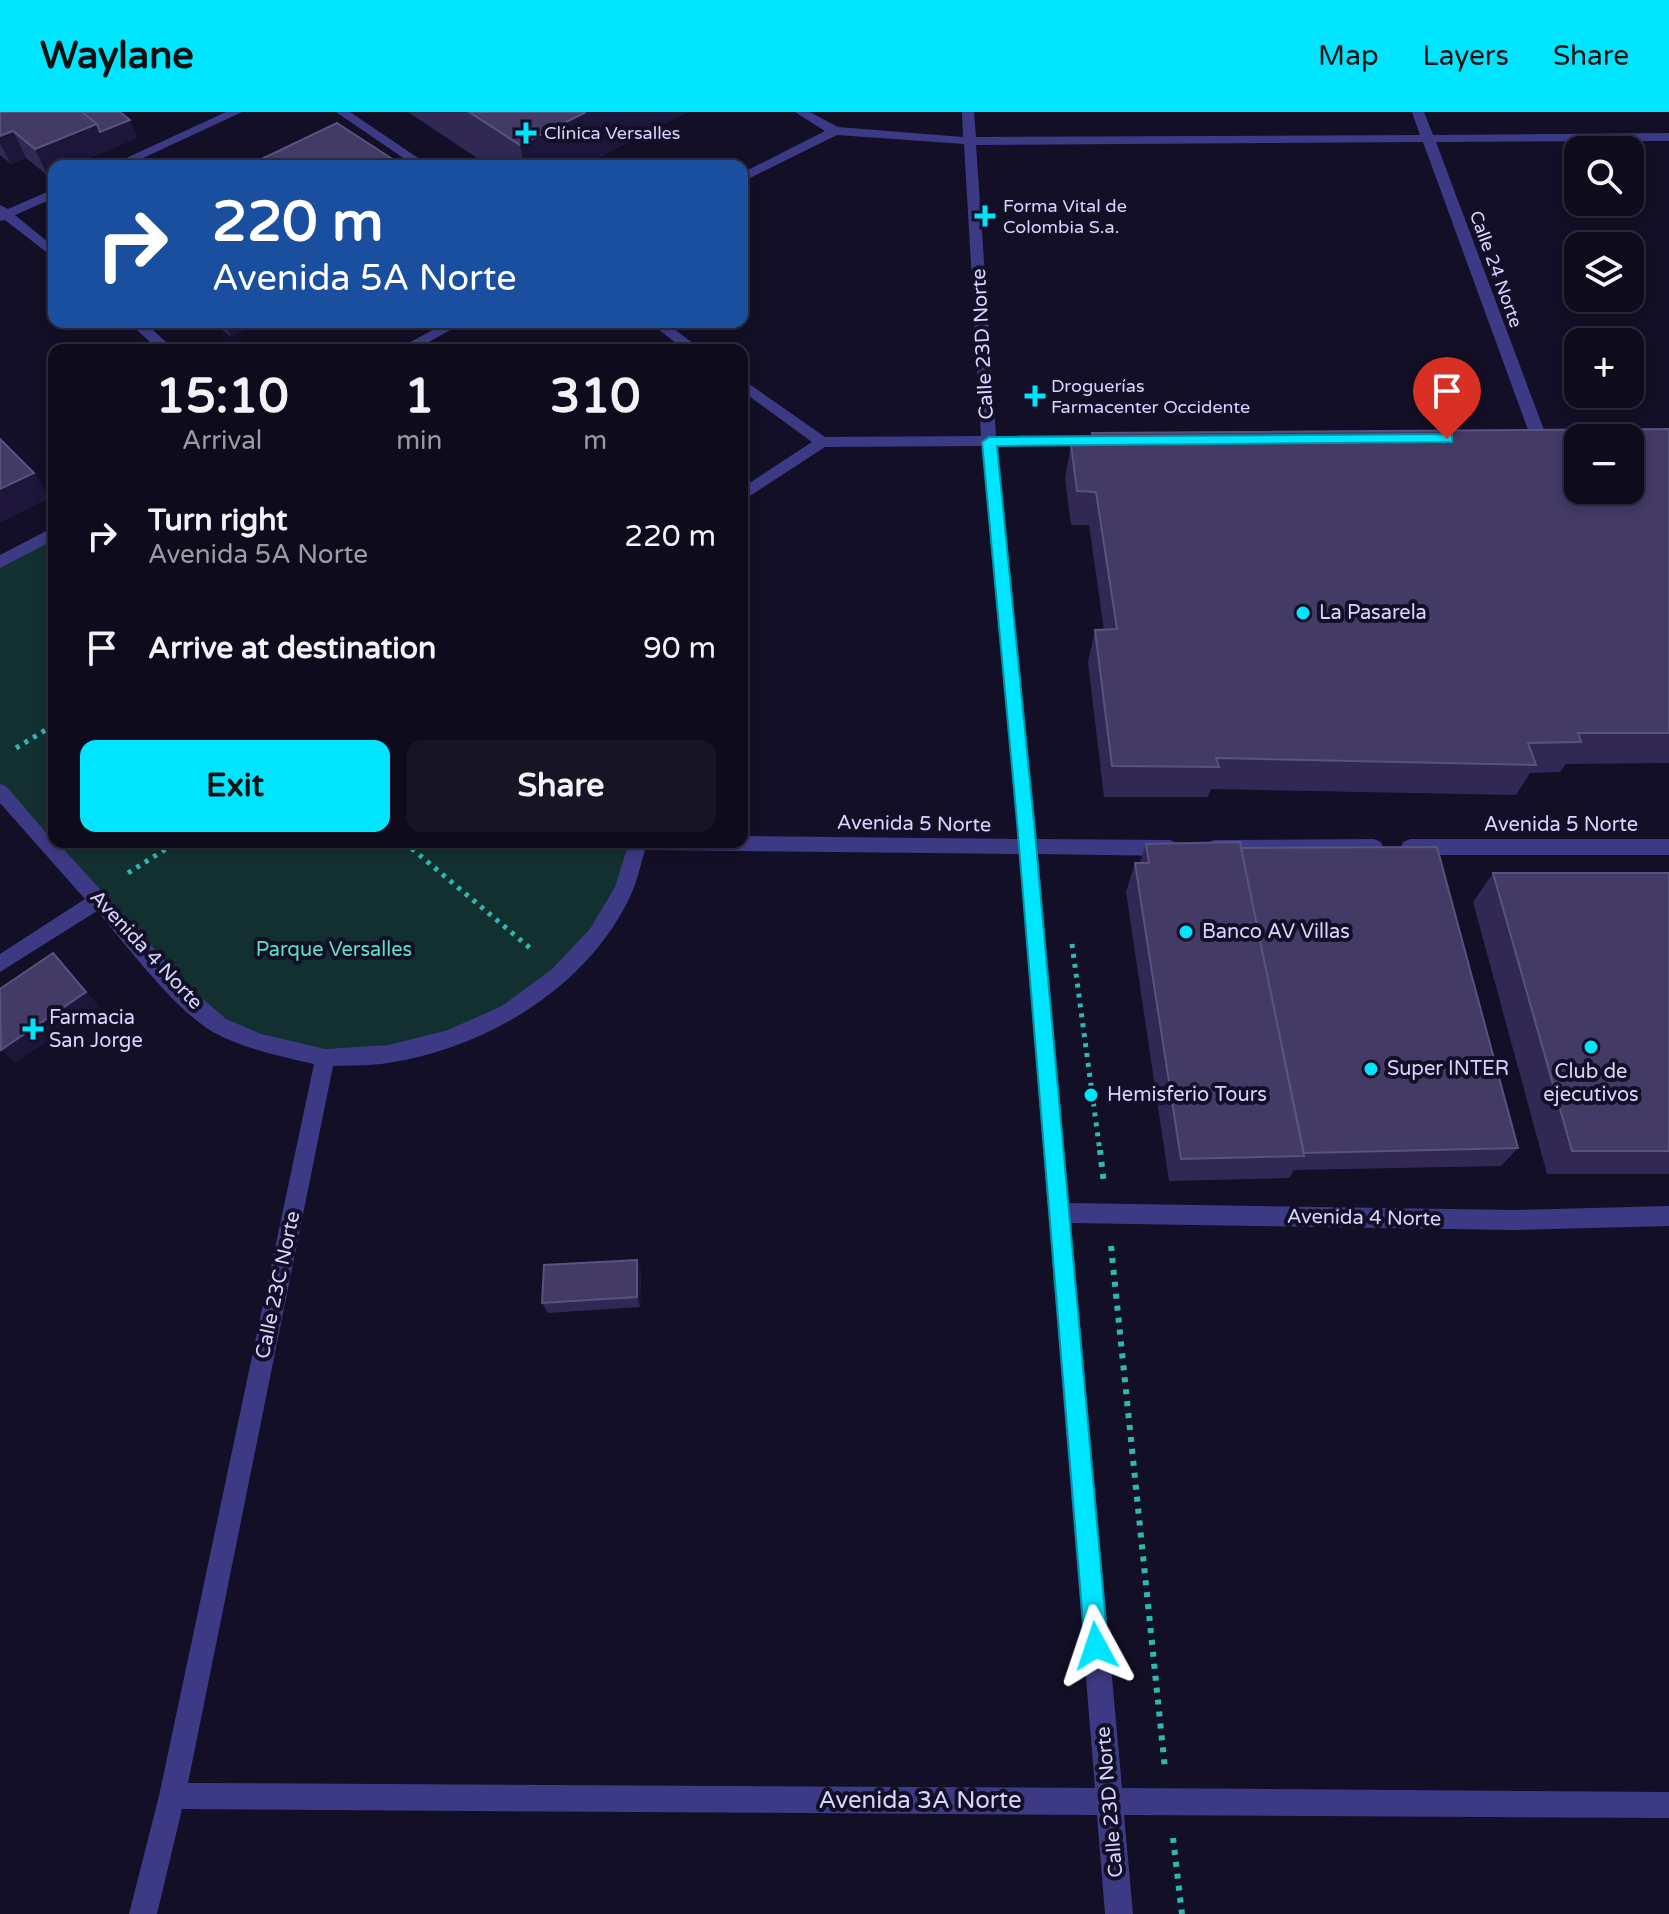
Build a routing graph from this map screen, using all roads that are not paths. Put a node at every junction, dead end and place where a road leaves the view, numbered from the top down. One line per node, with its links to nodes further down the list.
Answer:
1 (236, 112): 10 (street)
2 (342, 112): 11 (street)
3 (801, 112): 6 (street)
4 (968, 112): 9 (street, Calle 23D Norte)
5 (1418, 112): 7 (street, Calle 24 Norte)
6 (835, 131): 9 (street); 12 (street)
7 (1428, 136): 8 (street); 9 (street); 23 (street, Calle 24 Norte)
8 (1669, 137)
9 (971, 141): 26 (street, Calle 23D Norte)
10 (128, 160)
11 (415, 160)
12 (748, 175)
13 (48, 195): 14 (street)
14 (2, 214): 15 (street)
15 (48, 249)
16 (142, 328): 19 (street)
17 (446, 328): 20 (street)
18 (664, 328): 21 (street)
19 (161, 344)
20 (415, 344)
21 (687, 344)
22 (748, 388): 25 (street)
23 (1538, 438)
24 (1129, 440): 26 (street)
25 (822, 442): 26 (street); 27 (street)
26 (989, 442): 36 (street, Calle 23D Norte)
27 (748, 492)
28 (48, 536): 29 (street)
29 (0, 562)
30 (0, 791): 31 (street, Avenida 4 Norte)
31 (48, 844)
32 (748, 844): 36 (street, Avenida 5 Norte)
33 (1669, 847): 36 (street, Avenida 5 Norte)
34 (52, 848): 37 (street, Avenida 4 Norte)
35 (636, 848): 39 (street)
36 (1027, 848): 40 (street, Calle 23D Norte)
37 (99, 900): 38 (street); 39 (street, Avenida 4 Norte)
38 (0, 964)
39 (325, 1058): 42 (street, Calle 23C Norte)
40 (1059, 1213): 41 (street, Avenida 4 Norte); 43 (street, Calle 23D Norte)
41 (1669, 1216)
42 (172, 1796): 43 (street, Avenida 3A Norte); 45 (street, Calle 23C Norte)
43 (1110, 1800): 44 (street, Avenida 3A Norte); 46 (street, Calle 23D Norte)
44 (1669, 1805)
45 (143, 1914)
46 (1119, 1914)

